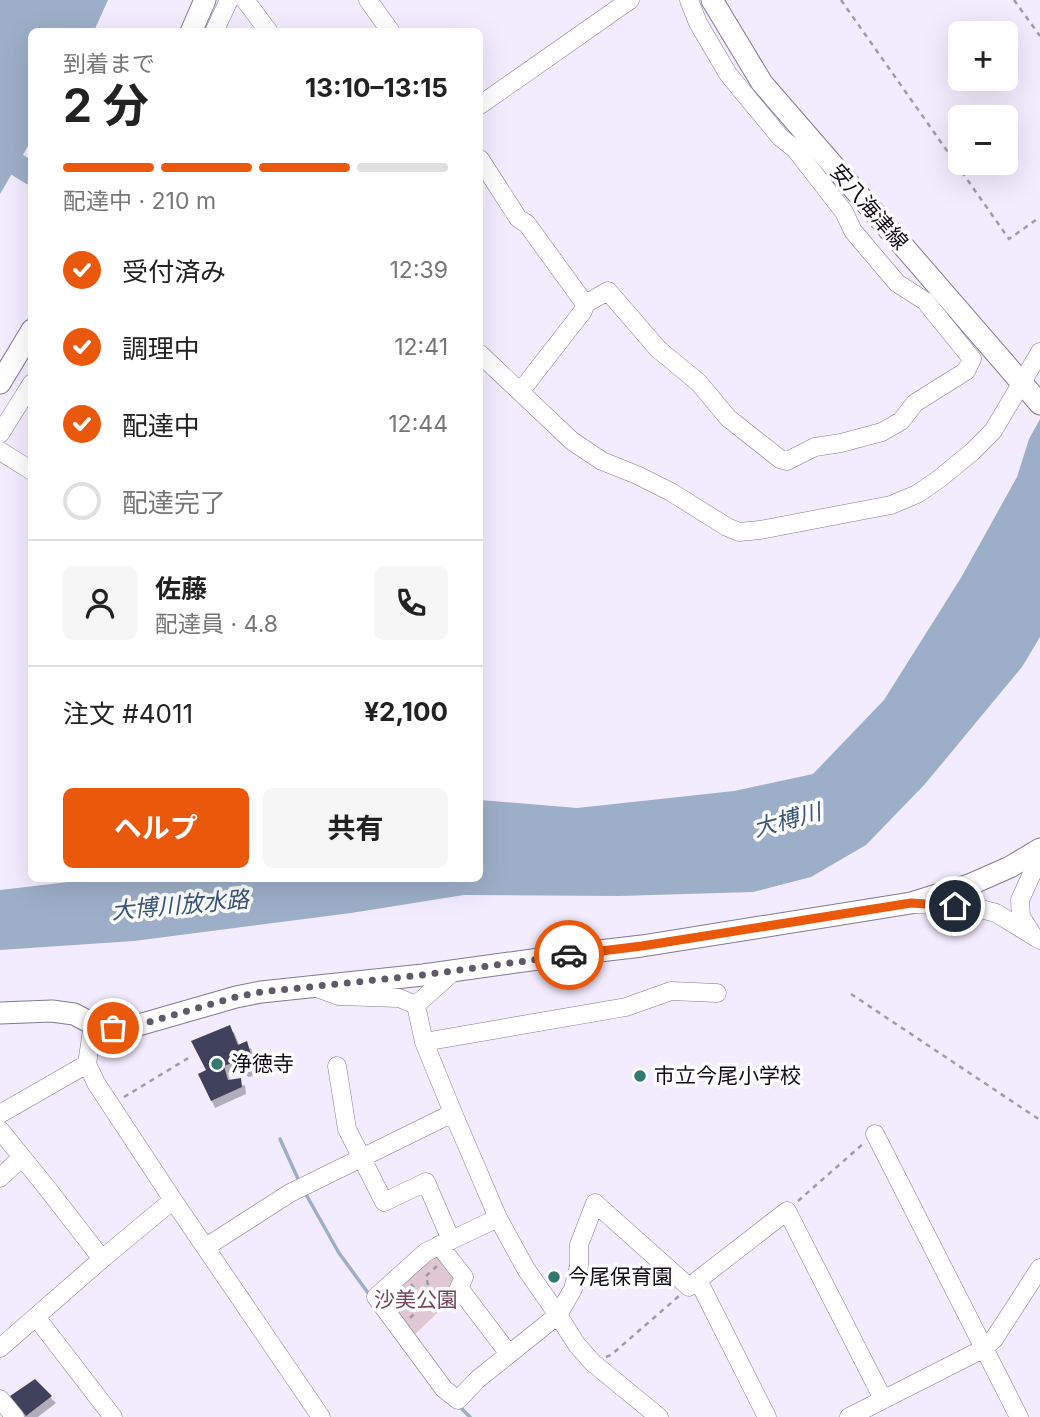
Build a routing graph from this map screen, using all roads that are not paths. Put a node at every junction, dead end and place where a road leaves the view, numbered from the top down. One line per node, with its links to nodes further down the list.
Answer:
1 (205, 0): 8 (main road)
2 (229, 0): 9 (street)
3 (245, 0): 10 (street)
4 (368, 0): 11 (street)
5 (630, 0): 12 (street)
6 (689, 0): 14 (street)
7 (712, 0): 21 (main road, 安八海津線)
8 (193, 28)
9 (216, 28)
10 (266, 28)
11 (388, 28)
12 (483, 103)
13 (483, 164): 14 (street)
14 (585, 304): 20 (street)
15 (28, 337): 18 (main road)
16 (1040, 352): 21 (street)
17 (483, 357): 20 (street)
18 (0, 383)
19 (28, 389): 22 (street)
20 (520, 392): 21 (street)
21 (1032, 395)
22 (0, 434)
23 (0, 451): 24 (street)
24 (28, 468)
25 (1040, 849): 27 (main road)
26 (1040, 856): 28 (street)
27 (911, 903): 28 (street); 29 (main road)
28 (1036, 937)
29 (454, 971): 30 (main road); 32 (street)
30 (314, 987): 32 (street); 34 (main road)
31 (717, 993): 35 (street)
32 (416, 1005): 35 (street)
33 (0, 1013): 34 (main road)
34 (93, 1024): 36 (street)
35 (424, 1042): 38 (street)
36 (87, 1064): 39 (street); 45 (street)
37 (337, 1066): 43 (street)
38 (453, 1113): 43 (street); 46 (street)
39 (0, 1114)
40 (0, 1130): 42 (street)
41 (875, 1134): 55 (street)
42 (22, 1157): 44 (street); 49 (street)
43 (361, 1158): 47 (street); 48 (street)
44 (0, 1178)
45 (173, 1200): 48 (street); 49 (street)
46 (498, 1218): 47 (street); 52 (street)
47 (445, 1243): 56 (street); 59 (street)
48 (205, 1247): 62 (street)
49 (102, 1259): 53 (street)
50 (1040, 1268): 55 (street)
51 (694, 1284): 52 (street); 58 (street); 64 (street)
52 (558, 1315): 56 (street); 63 (street)
53 (36, 1317): 54 (street); 61 (street)
54 (0, 1348)
55 (983, 1349): 58 (street); 66 (street)
56 (509, 1354): 59 (street)
57 (0, 1399): 60 (street)
58 (883, 1399): 65 (street)
59 (458, 1409)
60 (15, 1417)
61 (113, 1417)
62 (321, 1417)
63 (659, 1417)
64 (767, 1417)
65 (849, 1417)
66 (1018, 1417)

